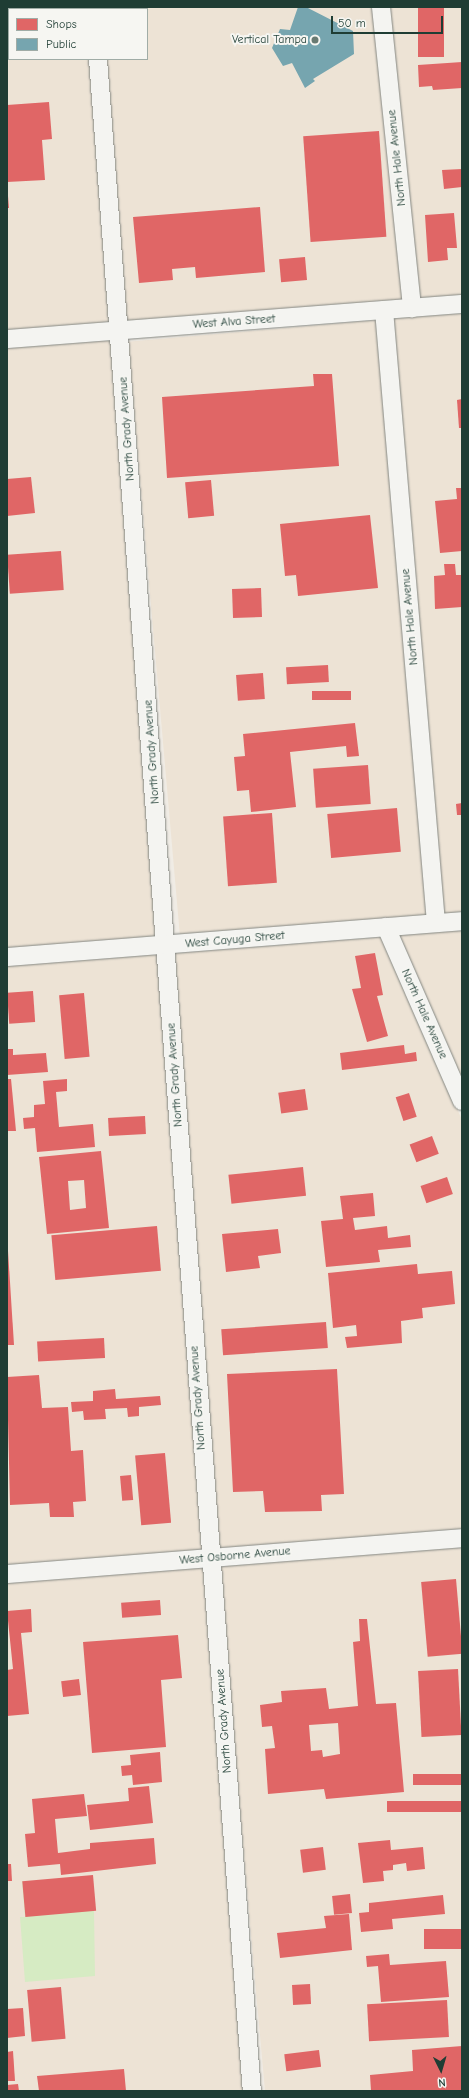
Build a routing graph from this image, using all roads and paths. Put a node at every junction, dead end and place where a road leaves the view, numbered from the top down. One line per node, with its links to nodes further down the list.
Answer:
1 (381, 7): 4 (street, North Hale Avenue)
2 (98, 60): 6 (street, North Grady Avenue)
3 (462, 304): 4 (street, West Alva Street)
4 (412, 308): 5 (street, West Alva Street)
5 (384, 310): 6 (street, West Alva Street); 9 (street, North Hale Avenue)
6 (120, 331): 7 (street, West Alva Street); 11 (street, North Grady Avenue)
7 (7, 339)
8 (462, 921): 9 (street, West Cayuga Street)
9 (436, 923): 10 (street, West Cayuga Street)
10 (386, 927): 11 (street, West Cayuga Street); 13 (street, North Hale Avenue)
11 (166, 945): 12 (street, West Cayuga Street); 15 (street, North Grady Avenue)
12 (7, 957)
13 (462, 1101)
14 (462, 1538): 15 (street, West Osborne Avenue)
15 (210, 1558): 16 (street, West Osborne Avenue); 17 (street, North Grady Avenue)
16 (7, 1574)
17 (252, 2091)

